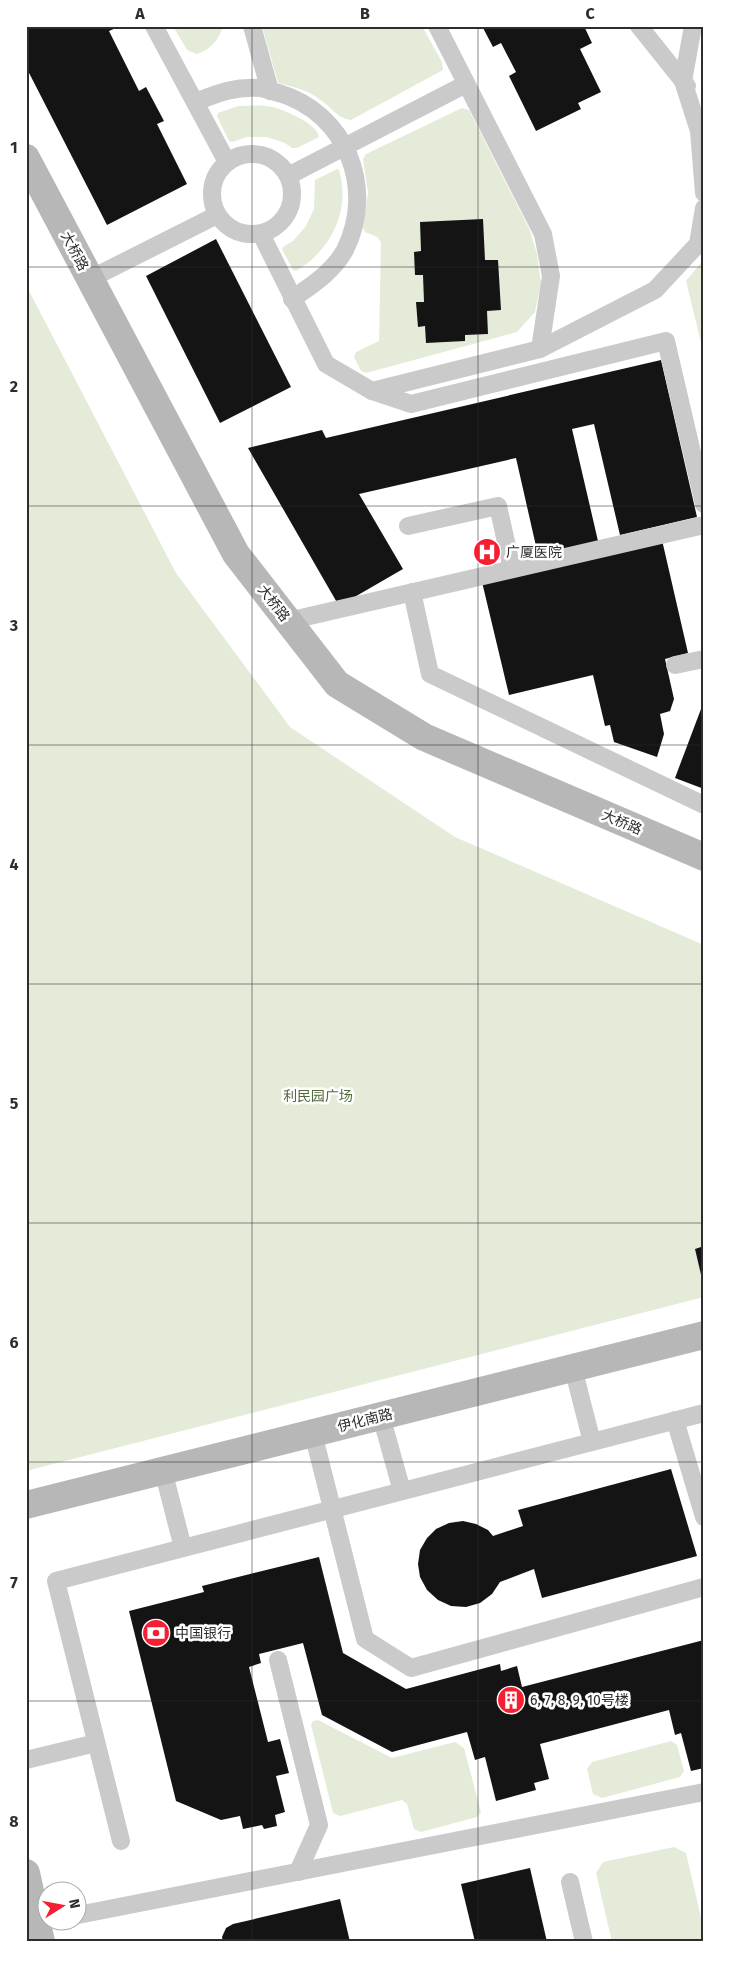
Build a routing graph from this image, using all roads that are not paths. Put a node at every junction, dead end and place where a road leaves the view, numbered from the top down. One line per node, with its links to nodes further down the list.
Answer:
1 (154, 26): 9 (lane)
2 (252, 26): 8 (lane)
3 (437, 26): 7 (lane)
4 (639, 26): 6 (lane)
5 (693, 26): 6 (lane)
6 (683, 81): 10 (lane); 15 (lane)
7 (466, 84): 11 (lane); 22 (lane)
8 (270, 91): 9 (lane); 11 (lane)
9 (194, 102): 13 (lane)
10 (704, 109)
11 (346, 146): 14 (lane); 21 (lane)
12 (26, 158): 20 (main road, 大桥路)
13 (227, 162): 14 (lane); 17 (lane)
14 (288, 176): 18 (lane)
15 (704, 193)
16 (704, 208): 19 (lane)
17 (217, 215): 18 (lane); 20 (lane)
18 (261, 234): 21 (lane)
19 (701, 243): 22 (lane)
20 (90, 279): 29 (main road, 大桥路)
21 (292, 299): 23 (lane)
22 (540, 349): 23 (lane)
23 (372, 391): 24 (lane)
24 (704, 504)
25 (704, 525): 27 (lane)
26 (408, 526): 27 (lane)
27 (512, 569): 28 (lane)
28 (412, 592): 29 (lane); 32 (lane)
29 (288, 621): 33 (main road, 大桥路)
30 (704, 659): 31 (lane)
31 (675, 666)
32 (704, 805)
33 (704, 857)
34 (704, 1336): 35 (main road, 伊化南路)
35 (573, 1368): 37 (main road, 伊化南路); 40 (lane)
36 (704, 1413): 38 (lane)
37 (381, 1416): 39 (main road, 伊化南路); 42 (lane)
38 (675, 1420): 40 (lane); 45 (lane)
39 (312, 1433): 41 (main road, 伊化南路); 44 (lane)
40 (592, 1442): 42 (lane)
41 (163, 1470): 43 (main road, 伊化南路); 46 (lane)
42 (402, 1492): 44 (lane)
43 (26, 1505)
44 (332, 1509): 46 (lane); 47 (lane)
45 (704, 1517)
46 (183, 1548): 49 (lane)
47 (704, 1587)
48 (278, 1660): 53 (lane)
49 (96, 1743): 50 (lane); 52 (lane)
50 (26, 1760)
51 (704, 1792): 53 (lane)
52 (121, 1841)
53 (298, 1872): 56 (lane)
54 (26, 1873): 57 (main road)
55 (570, 1882): 58 (lane)
56 (88, 1913)
57 (38, 1914)
58 (584, 1942)

